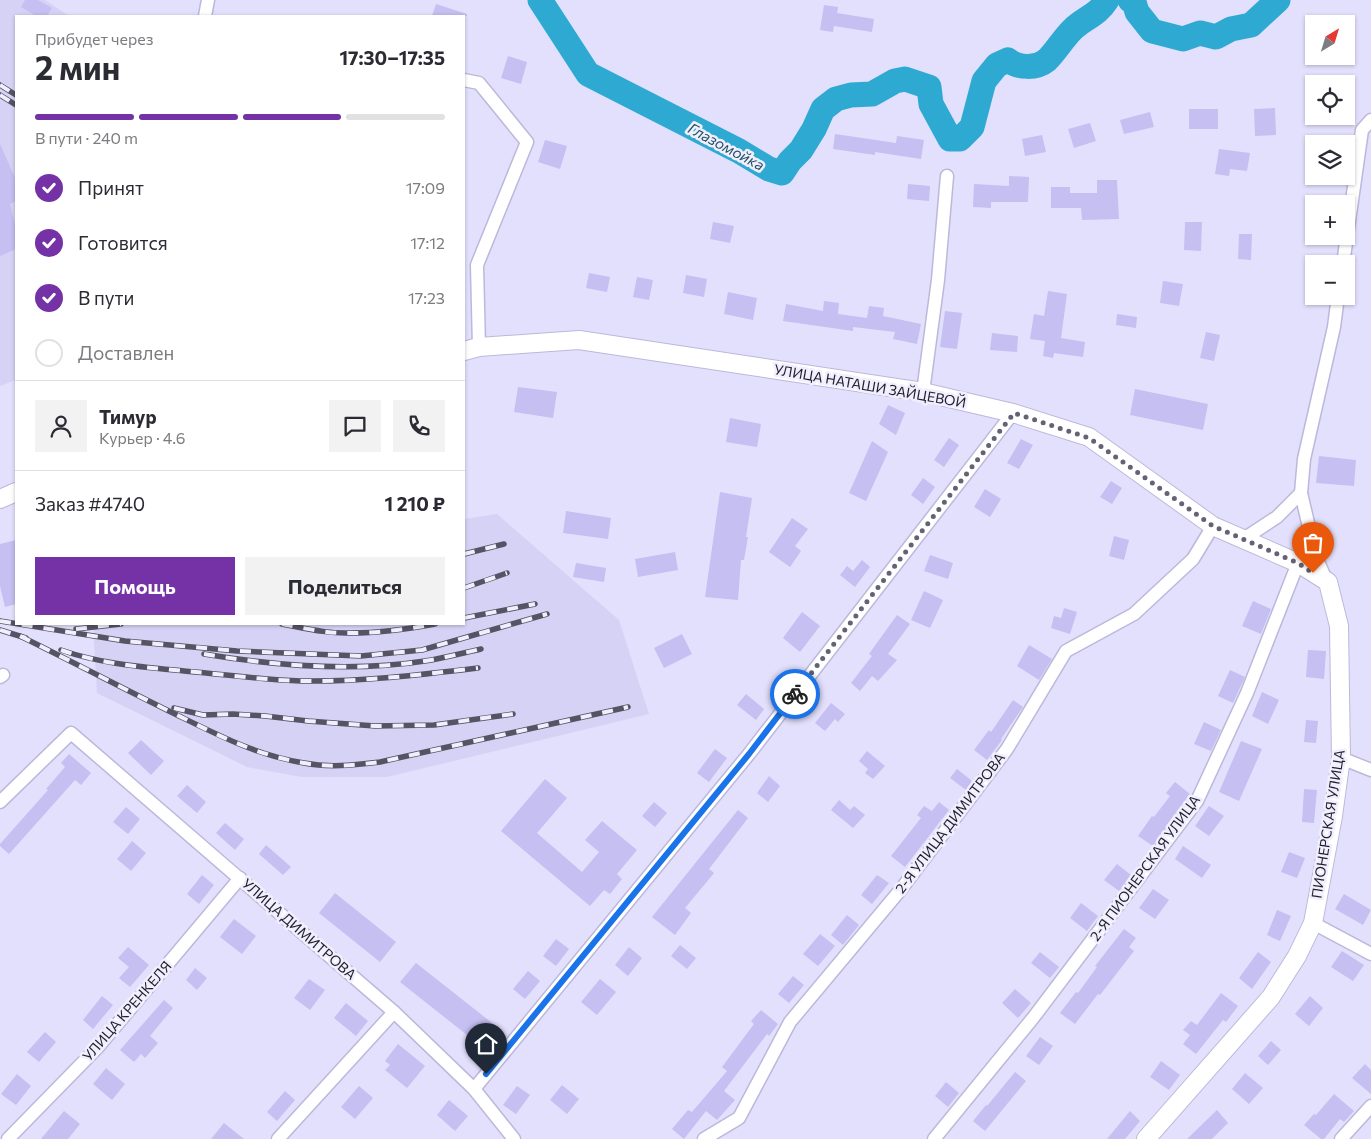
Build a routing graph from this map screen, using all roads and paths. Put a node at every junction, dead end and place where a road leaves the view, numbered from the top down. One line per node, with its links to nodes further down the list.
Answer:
1 (208, 0): 2 (street)
2 (205, 15)
3 (465, 80): 8 (street)
4 (1371, 120): 6 (street)
5 (947, 176): 9 (street)
6 (1344, 255)
7 (1337, 305): 12 (street)
8 (472, 349): 9 (street, УЛИЦА НАТАШИ ЗАЙЦЕВОЙ)
9 (923, 392): 10 (street, УЛИЦА НАТАШИ ЗАЙЦЕВОЙ)
10 (1014, 413): 14 (street, УЛИЦА НАТАШИ ЗАЙЦЕВОЙ); 25 (street)
11 (15, 492): 13 (street)
12 (1301, 492): 15 (street); 17 (street)
13 (0, 500)
14 (1213, 526): 15 (street, УЛИЦА НАТАШИ ЗАЙЦЕВОЙ); 30 (street, 2-Я УЛИЦА ДИМИТРОВА)
15 (1242, 540): 16 (street, УЛИЦА НАТАШИ ЗАЙЦЕВОЙ)
16 (1298, 563): 17 (street); 31 (street, 2-Я ПИОНЕРСКАЯ УЛИЦА)
17 (1328, 582): 18 (street, ПИОНЕРСКАЯ УЛИЦА)
18 (1341, 758): 19 (street); 22 (street, ПИОНЕРСКАЯ УЛИЦА)
19 (1371, 770)
20 (0, 802): 21 (street, УЛИЦА ДИМИТРОВА)
21 (240, 878): 24 (street, УЛИЦА ДИМИТРОВА); 27 (street, УЛИЦА КРЕНКЕЛЯ)
22 (1313, 922): 23 (street); 32 (street, ПИОНЕРСКАЯ УЛИЦА)
23 (1371, 954)
24 (394, 1012): 25 (street, УЛИЦА ДИМИТРОВА); 28 (street)
25 (474, 1089): 29 (street, УЛИЦА ДИМИТРОВА)
26 (1371, 1106): 33 (street)
27 (8, 1139)
28 (278, 1139)
29 (514, 1139)
30 (704, 1139)
31 (934, 1139)
32 (1146, 1139)
33 (1341, 1139)

